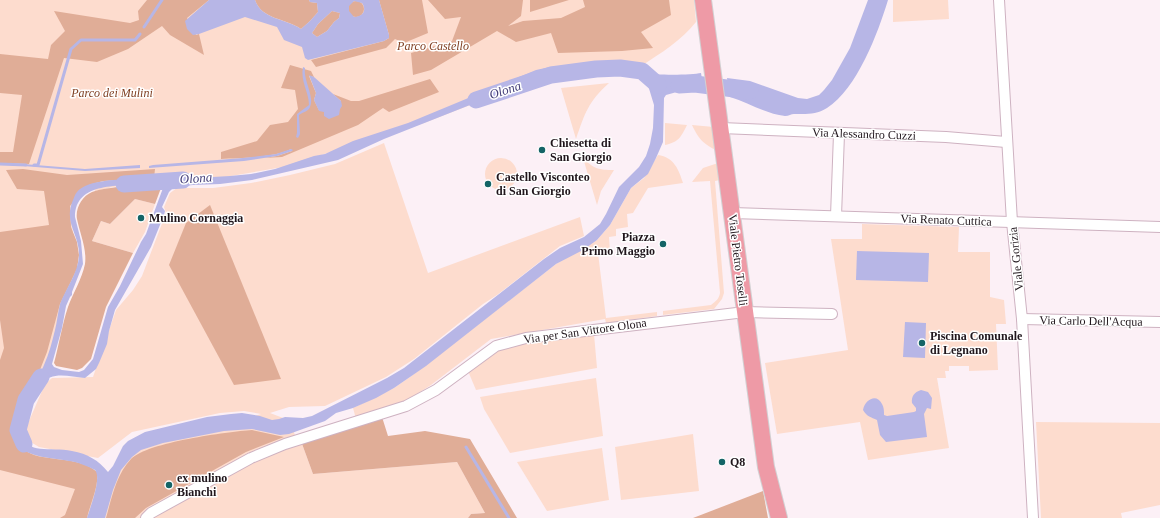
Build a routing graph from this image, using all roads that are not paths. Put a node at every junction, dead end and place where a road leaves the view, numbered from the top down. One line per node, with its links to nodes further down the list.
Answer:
1 (703, 0): 3 (main road, Viale Pietro Toselli)
2 (999, 0): 5 (street, Viale Gorizia)
3 (721, 128): 4 (street, Via Alessandro Cuzzi); 6 (main road, Viale Pietro Toselli)
4 (839, 134): 5 (street, Via Alessandro Cuzzi); 7 (street)
5 (1006, 142): 8 (street, Viale Gorizia)
6 (732, 213): 7 (street, Via Renato Cuttica); 10 (main road, Viale Pietro Toselli)
7 (836, 216): 8 (street, Via Renato Cuttica)
8 (1012, 222): 9 (street, Via Renato Cuttica); 12 (street, Viale Gorizia)
9 (1160, 227)
10 (745, 312): 11 (street, Via per San Vittore Olona); 14 (street, Via per San Vittore Olona); 15 (main road, Viale Pietro Toselli)
11 (832, 314)
12 (1022, 319): 13 (street, Via Carlo Dell'Acqua); 16 (street, Viale Gorizia)
13 (1160, 322)
14 (146, 518)
15 (779, 518)
16 (1033, 518)

